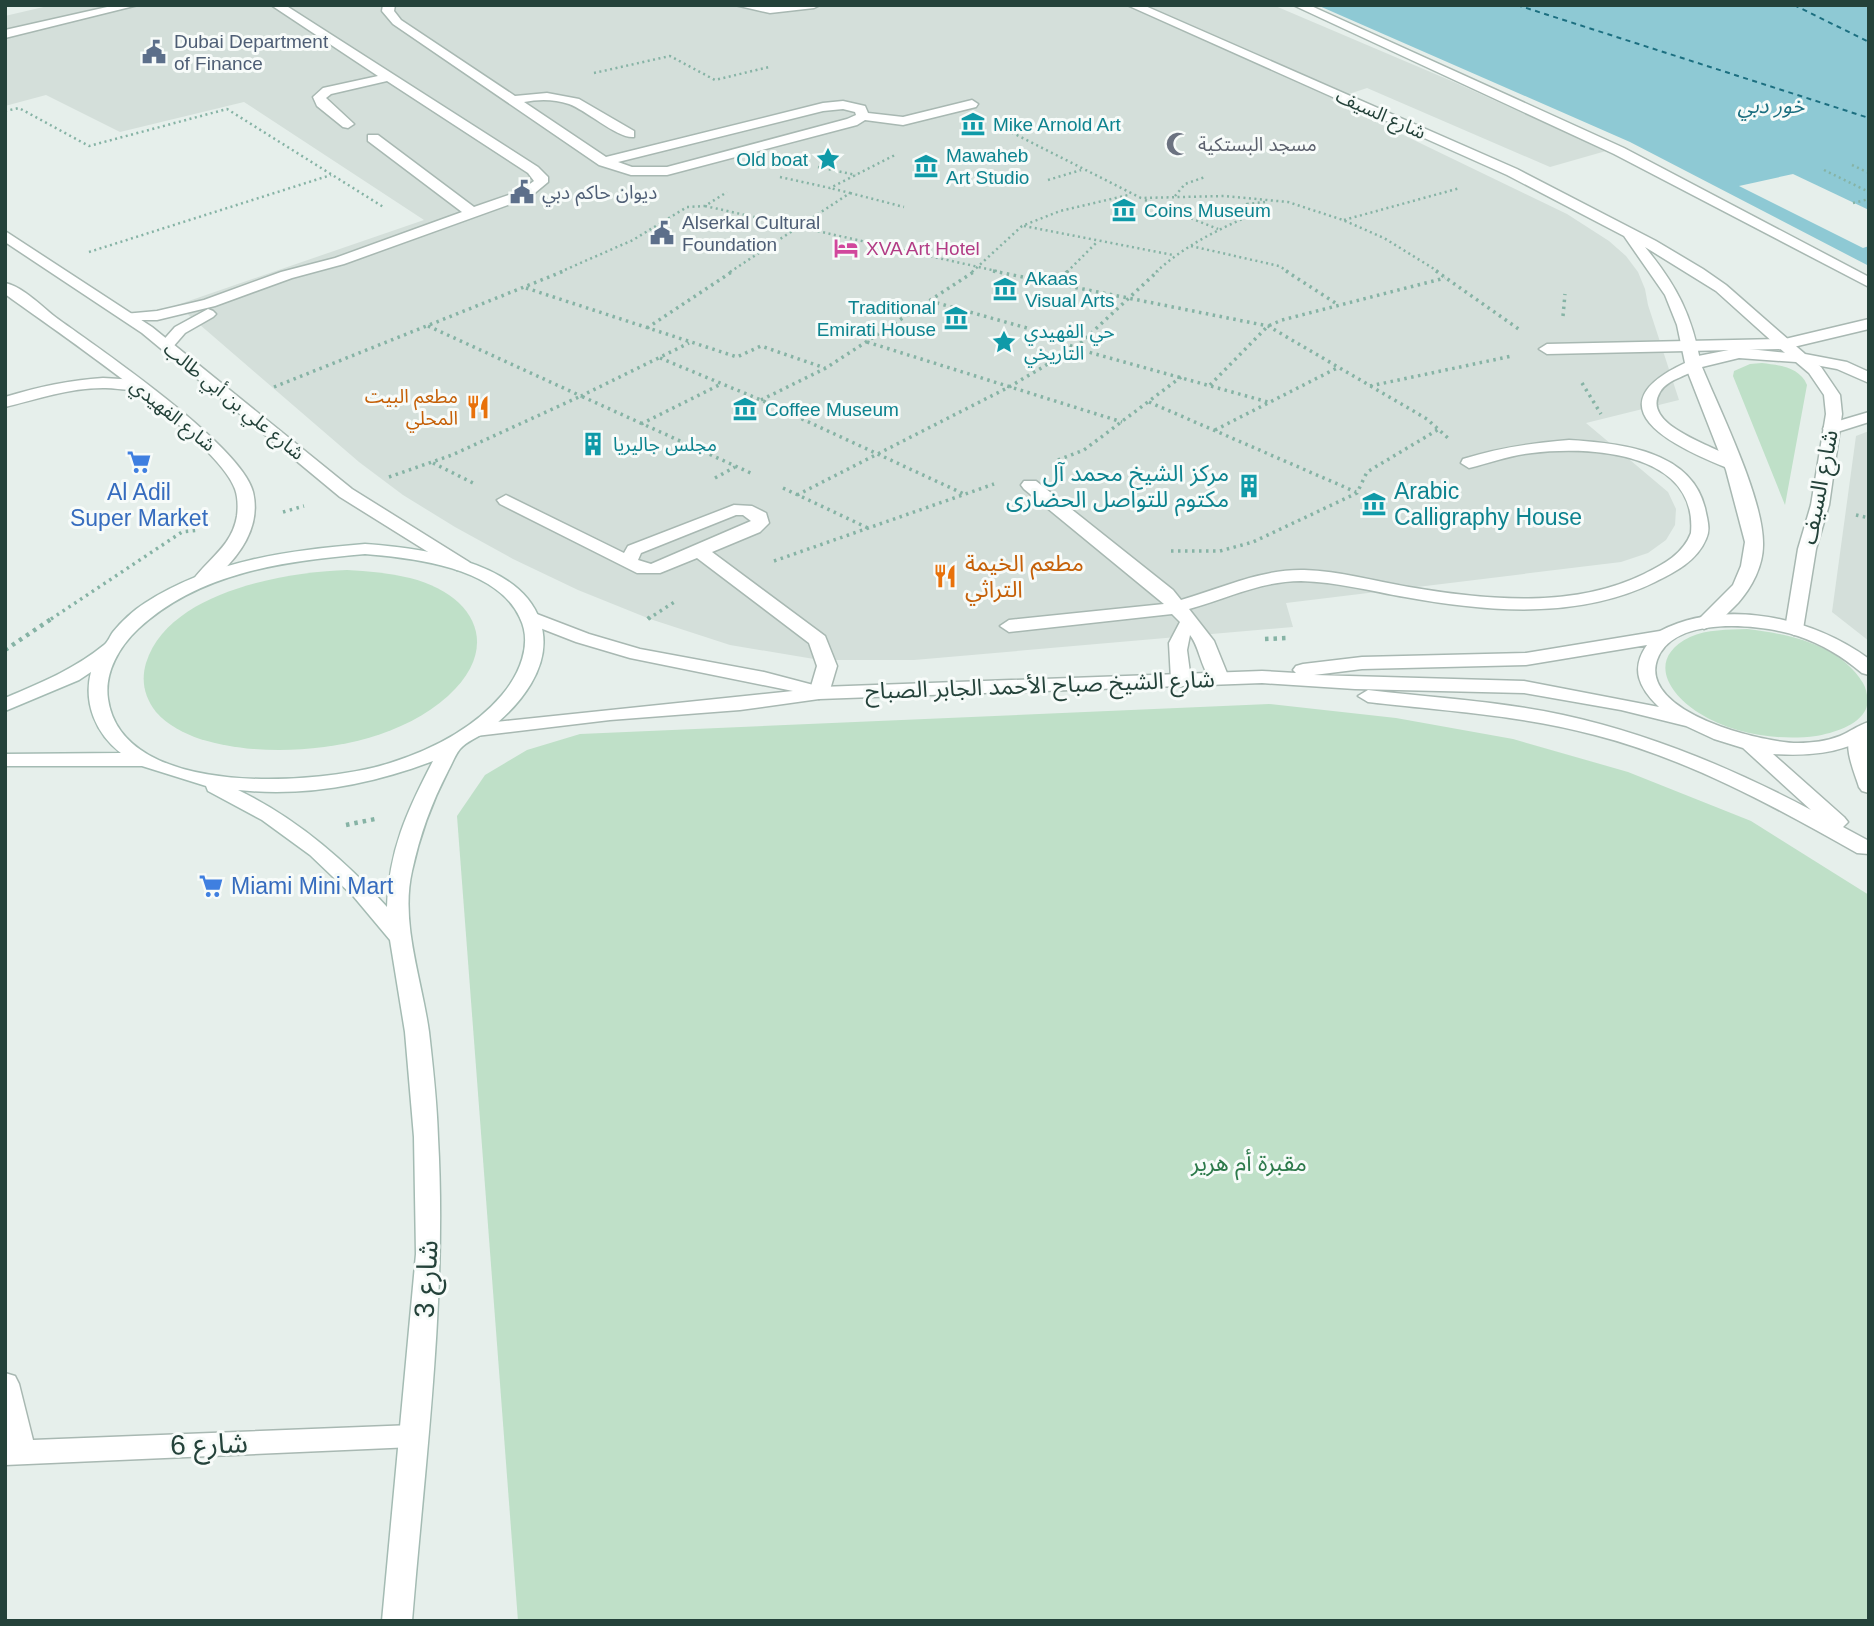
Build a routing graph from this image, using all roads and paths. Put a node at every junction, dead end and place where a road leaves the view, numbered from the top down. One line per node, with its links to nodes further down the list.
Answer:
1 (132, 5): 8 (street)
2 (277, 5): 11 (street)
3 (389, 5): 12 (street)
4 (741, 5): 5 (street)
5 (814, 5)
6 (1133, 5): 51 (street, شارع السيف)
7 (1299, 5): 61 (street)
8 (5, 34)
9 (769, 67): 10 (path)
10 (593, 73)
11 (389, 77): 17 (street); 46 (street)
12 (513, 100): 18 (street); 21 (street)
13 (972, 104): 15 (street)
14 (5, 111): 27 (path)
15 (863, 116): 21 (street); 21 (street)
16 (986, 120): 24 (path)
17 (348, 124)
18 (629, 134)
19 (373, 138): 46 (street)
20 (897, 154): 29 (path)
21 (604, 162)
22 (808, 165): 29 (path)
23 (1852, 165): 26 (path)
24 (1082, 169): 31 (path); 37 (path)
25 (1824, 170): 35 (path)
26 (1869, 173)
27 (332, 175): 45 (path); 57 (path)
28 (771, 175): 33 (path)
29 (856, 175): 33 (path)
30 (1202, 175): 38 (path)
31 (1048, 180)
32 (737, 186): 43 (path)
33 (830, 188): 36 (path)
34 (1462, 188): 47 (path)
35 (1869, 192)
36 (850, 193): 44 (path); 48 (path)
37 (1130, 194): 39 (path); 49 (path)
38 (1175, 196): 39 (path); 41 (path)
39 (1140, 198): 50 (path)
40 (1869, 199): 42 (path)
41 (1275, 201): 47 (path); 50 (path)
42 (1853, 203)
43 (705, 206): 48 (path); 63 (path)
44 (904, 207)
45 (387, 209)
46 (473, 213): 56 (street)
47 (1343, 220): 59 (path)
48 (802, 226): 58 (path); 71 (path)
49 (1022, 226): 53 (path); 58 (path)
50 (1219, 229): 54 (path)
51 (1624, 230): 74 (street, شارع السيف); 78 (street, شارع السيف)
52 (5, 235): 57 (street, شارع علي بن أبي طالب)
53 (1099, 241): 55 (path); 60 (path)
54 (1191, 246): 55 (path); 66 (path)
55 (1174, 256): 64 (path)
56 (339, 261): 67 (street); 75 (street)
57 (52, 264): 67 (street, شارع علي بن أبي طالب)
58 (979, 268): 60 (path); 65 (path)
59 (1446, 278): 66 (path); 77 (path)
60 (1056, 283): 64 (path)
61 (1869, 283)
62 (5, 287): 87 (street, شارع الفهيدي)
63 (525, 288): 69 (path); 71 (path)
64 (1128, 297): 70 (path); 76 (path)
65 (930, 301): 72 (path); 76 (path)
66 (1338, 305): 70 (path)
67 (129, 317): 75 (street, شارع علي بن أبي طالب)
68 (1869, 324): 74 (street)
69 (428, 326): 90 (path); 93 (path)
70 (1268, 326): 82 (path); 86 (path)
71 (646, 329): 73 (path)
72 (866, 342): 81 (path); 89 (path)
73 (690, 343): 79 (path); 81 (path)
74 (1785, 344): 78 (street); 80 (street, شارع السيف)
75 (167, 345): 93 (street, شارع علي بن أبي طالب)
76 (1075, 348): 83 (path); 89 (path)
77 (1547, 349): 78 (street); 88 (path); 103 (path)
78 (1691, 356): 80 (street); 102 (street); 109 (street, شارع السيف)
79 (660, 358): 85 (path); 90 (path)
80 (1800, 358): 84 (street); 100 (street, شارع السيف)
81 (826, 368): 91 (path)
82 (1338, 368): 88 (path); 95 (path)
83 (1181, 377): 86 (path); 94 (path)
84 (1869, 377)
85 (722, 384): 91 (path); 98 (path)
86 (1210, 385): 95 (path)
87 (138, 386): 92 (street); 120 (street, شارع الفهيدي)
88 (1370, 386): 99 (path)
89 (1009, 387): 97 (path); 105 (path)
90 (580, 396): 98 (path); 106 (path)
91 (761, 400): 105 (path)
92 (5, 402)
93 (236, 402): 115 (street, شارع علي بن أبي طالب)
94 (1149, 402): 97 (path); 101 (path)
95 (1268, 402): 101 (path)
96 (1869, 417): 100 (street)
97 (1122, 422): 107 (path)
98 (640, 425): 110 (path)
99 (1439, 429): 108 (path); 114 (path)
100 (1831, 429): 134 (street, شارع السيف)
101 (1215, 430): 114 (path)
102 (1678, 440): 103 (street); 109 (street)
103 (1660, 446): 104 (street)
104 (1634, 453): 108 (street); 128 (street)
105 (881, 454): 116 (path); 117 (path)
106 (432, 462): 115 (path); 118 (path)
107 (1050, 463)
108 (1469, 463)
109 (1731, 463): 131 (street, شارع السيف)
110 (760, 478)
111 (1003, 481): 117 (path)
112 (772, 484): 116 (path)
113 (1030, 485): 123 (street)
114 (1357, 492): 123 (path)
115 (346, 493): 120 (path); 125 (street, شارع علي بن أبي طالب)
116 (797, 495): 119 (path); 121 (path)
117 (965, 495): 121 (path)
118 (506, 500): 124 (street)
119 (755, 513): 122 (street); 124 (street)
120 (244, 524): 127 (street, شارع الفهيدي); 139 (path)
121 (868, 528): 126 (path)
122 (700, 551): 124 (street); 126 (street)
123 (1126, 560): 128 (street)
124 (628, 562)
125 (463, 566): 127 (street); 129 (street)
126 (733, 575): 130 (path); 145 (street)
127 (202, 580): 138 (street)
128 (1177, 607): 132 (street); 133 (street)
129 (529, 617): 145 (street, شارع الشيخ صباح الأحمد الجابر الصباح); 148 (street)
130 (643, 622)
131 (1704, 622): 134 (street); 135 (street, شارع الشيخ صباح الأحمد الجابر الصباح)
132 (1189, 624): 137 (street); 144 (street)
133 (1009, 626)
134 (1794, 629): 140 (street)
135 (1666, 636): 142 (street, شارع الشيخ صباح الأحمد الجابر الصباح); 147 (street)
136 (1288, 638): 137 (path)
137 (1205, 641): 143 (street)
138 (110, 648): 146 (street); 153 (street)
139 (5, 650)
140 (1861, 659): 141 (street)
141 (1869, 669)
142 (1262, 677): 143 (street, شارع الشيخ صباح الأحمد الجابر الصباح); 147 (street, شارع الشيخ صباح الأحمد الجابر الصباح); 156 (street)
143 (1219, 678): 144 (street, شارع الشيخ صباح الأحمد الجابر الصباح)
144 (1181, 680): 145 (street, شارع الشيخ صباح الأحمد الجابر الصباح)
145 (819, 693): 148 (street, شارع الشيخ صباح الأحمد الجابر الصباح)
146 (5, 705)
147 (1689, 721): 150 (street)
148 (476, 730): 151 (street)
149 (1864, 732): 150 (street); 155 (street)
150 (1750, 744): 156 (street)
151 (452, 745): 154 (street); 157 (street, شارع 3)
152 (5, 760): 153 (street)
153 (146, 760): 154 (street)
154 (193, 778): 157 (street, شارع 3)
155 (1869, 787)
156 (1867, 849)
157 (401, 939): 159 (street, شارع 3)
158 (5, 1384): 160 (street)
159 (413, 1436): 160 (street, شارع 6); 161 (street, شارع 3)
160 (13, 1452)
161 (397, 1621)

